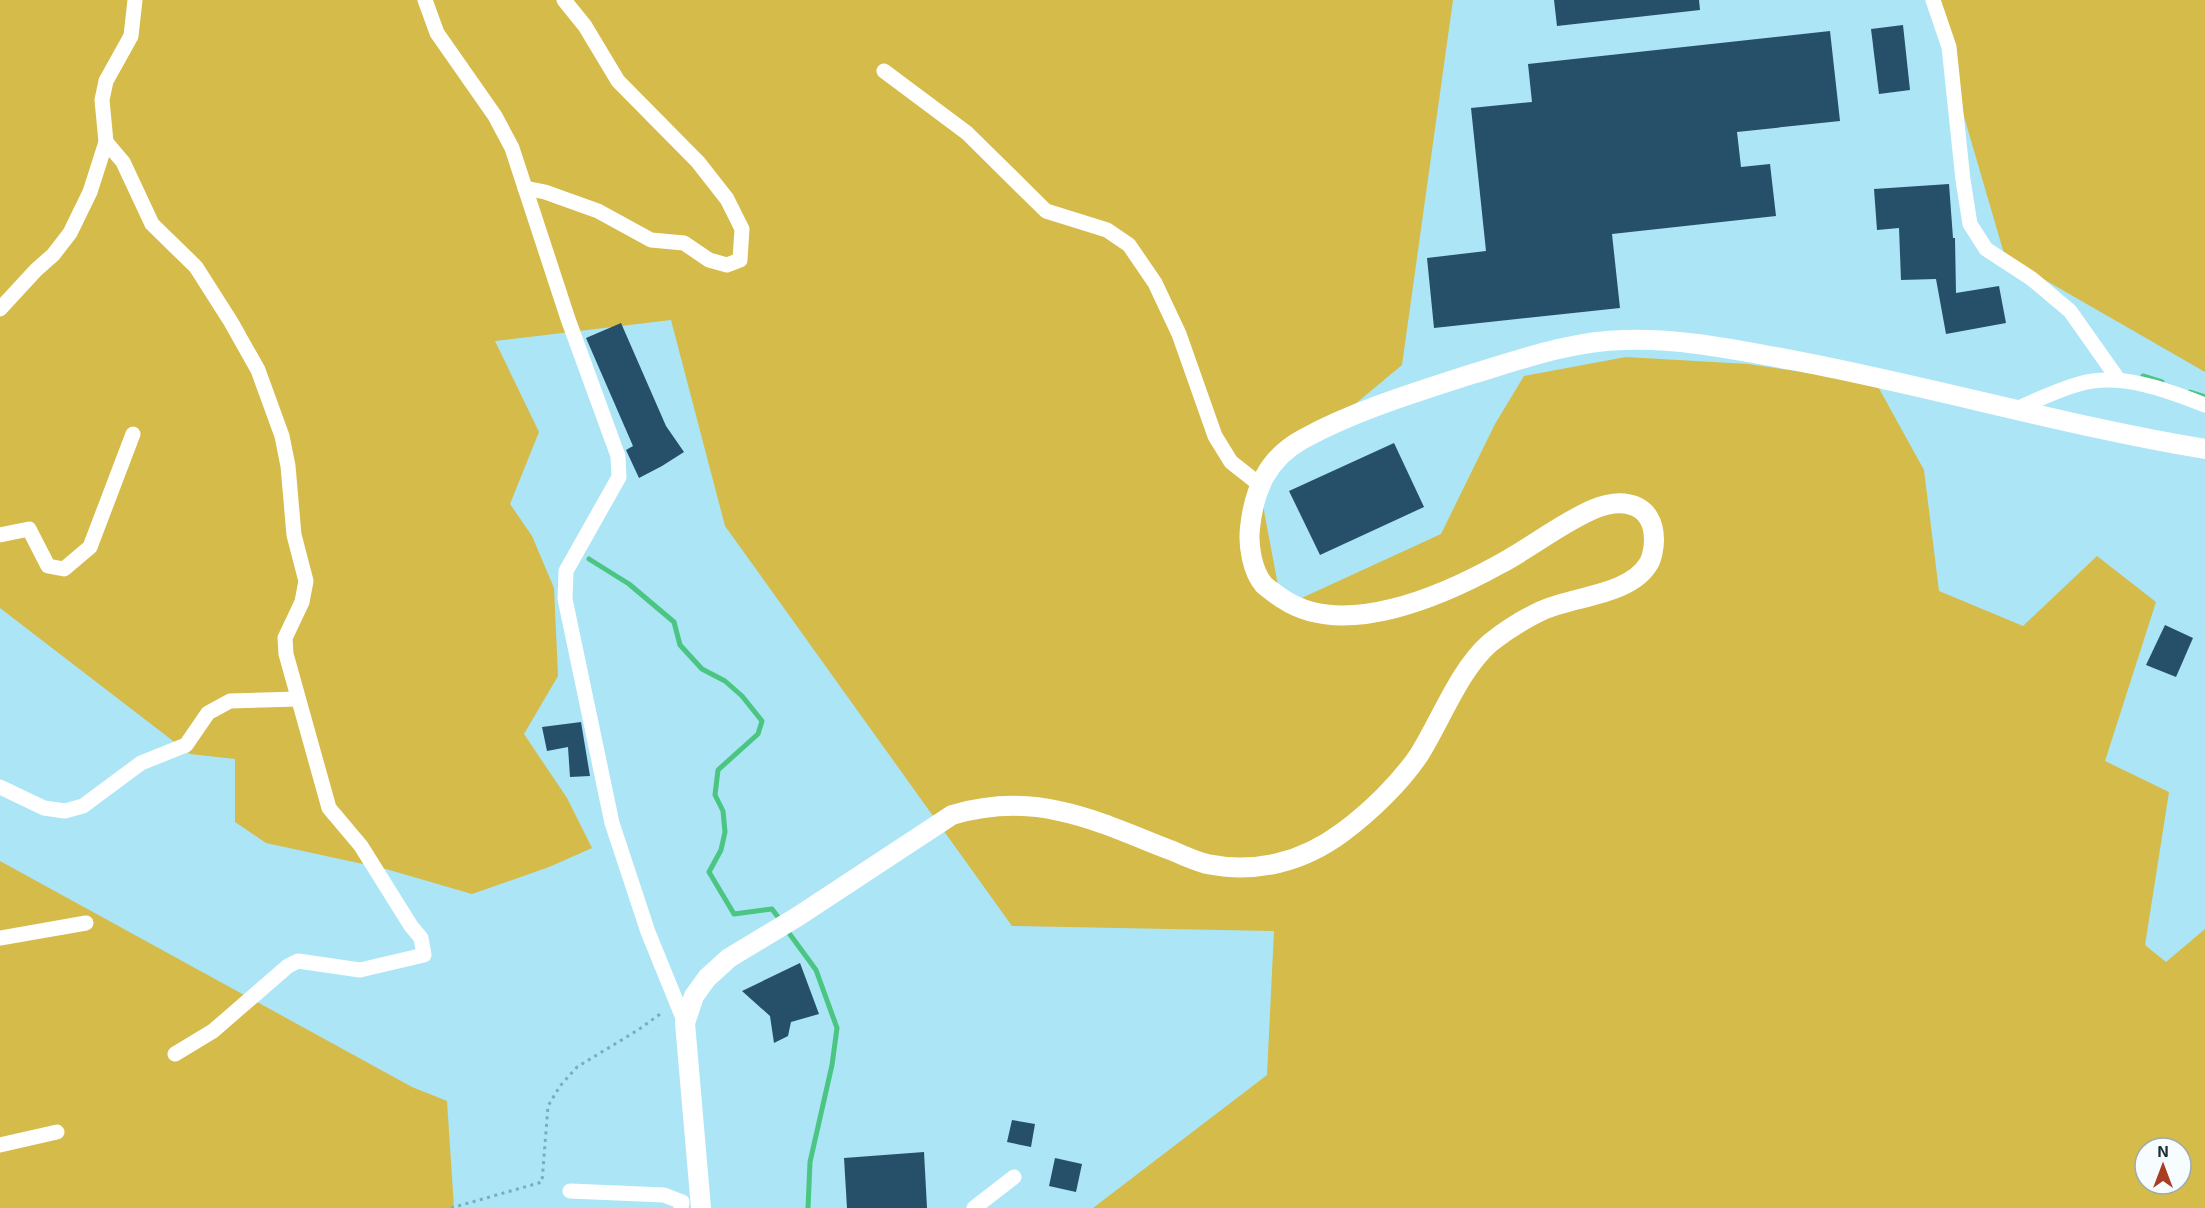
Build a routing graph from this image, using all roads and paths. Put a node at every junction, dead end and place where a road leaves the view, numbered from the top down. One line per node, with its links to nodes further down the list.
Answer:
1 (135, 0): 6 (street)
2 (425, 0): 7 (street)
3 (564, 0): 7 (street)
4 (1933, 0): 9 (street)
5 (884, 71): 14 (street)
6 (106, 142): 8 (street); 16 (street)
7 (525, 188): 20 (street)
8 (0, 309)
9 (2118, 379): 10 (street); 11 (street)
10 (2205, 405)
11 (2014, 410): 13 (street); 14 (street)
12 (133, 435): 15 (street)
13 (2205, 449)
14 (1259, 484): 21 (street)
15 (0, 535)
16 (298, 699): 17 (street); 22 (street)
17 (0, 786)
18 (86, 924): 19 (street)
19 (0, 938)
20 (676, 1002): 21 (street); 27 (path)
21 (685, 1023): 29 (street)
22 (176, 1054)
23 (57, 1132): 24 (street)
24 (0, 1145)
25 (1014, 1176): 30 (street)
26 (570, 1191): 28 (street)
27 (451, 1208)
28 (681, 1208)
29 (701, 1208)
30 (974, 1208)

